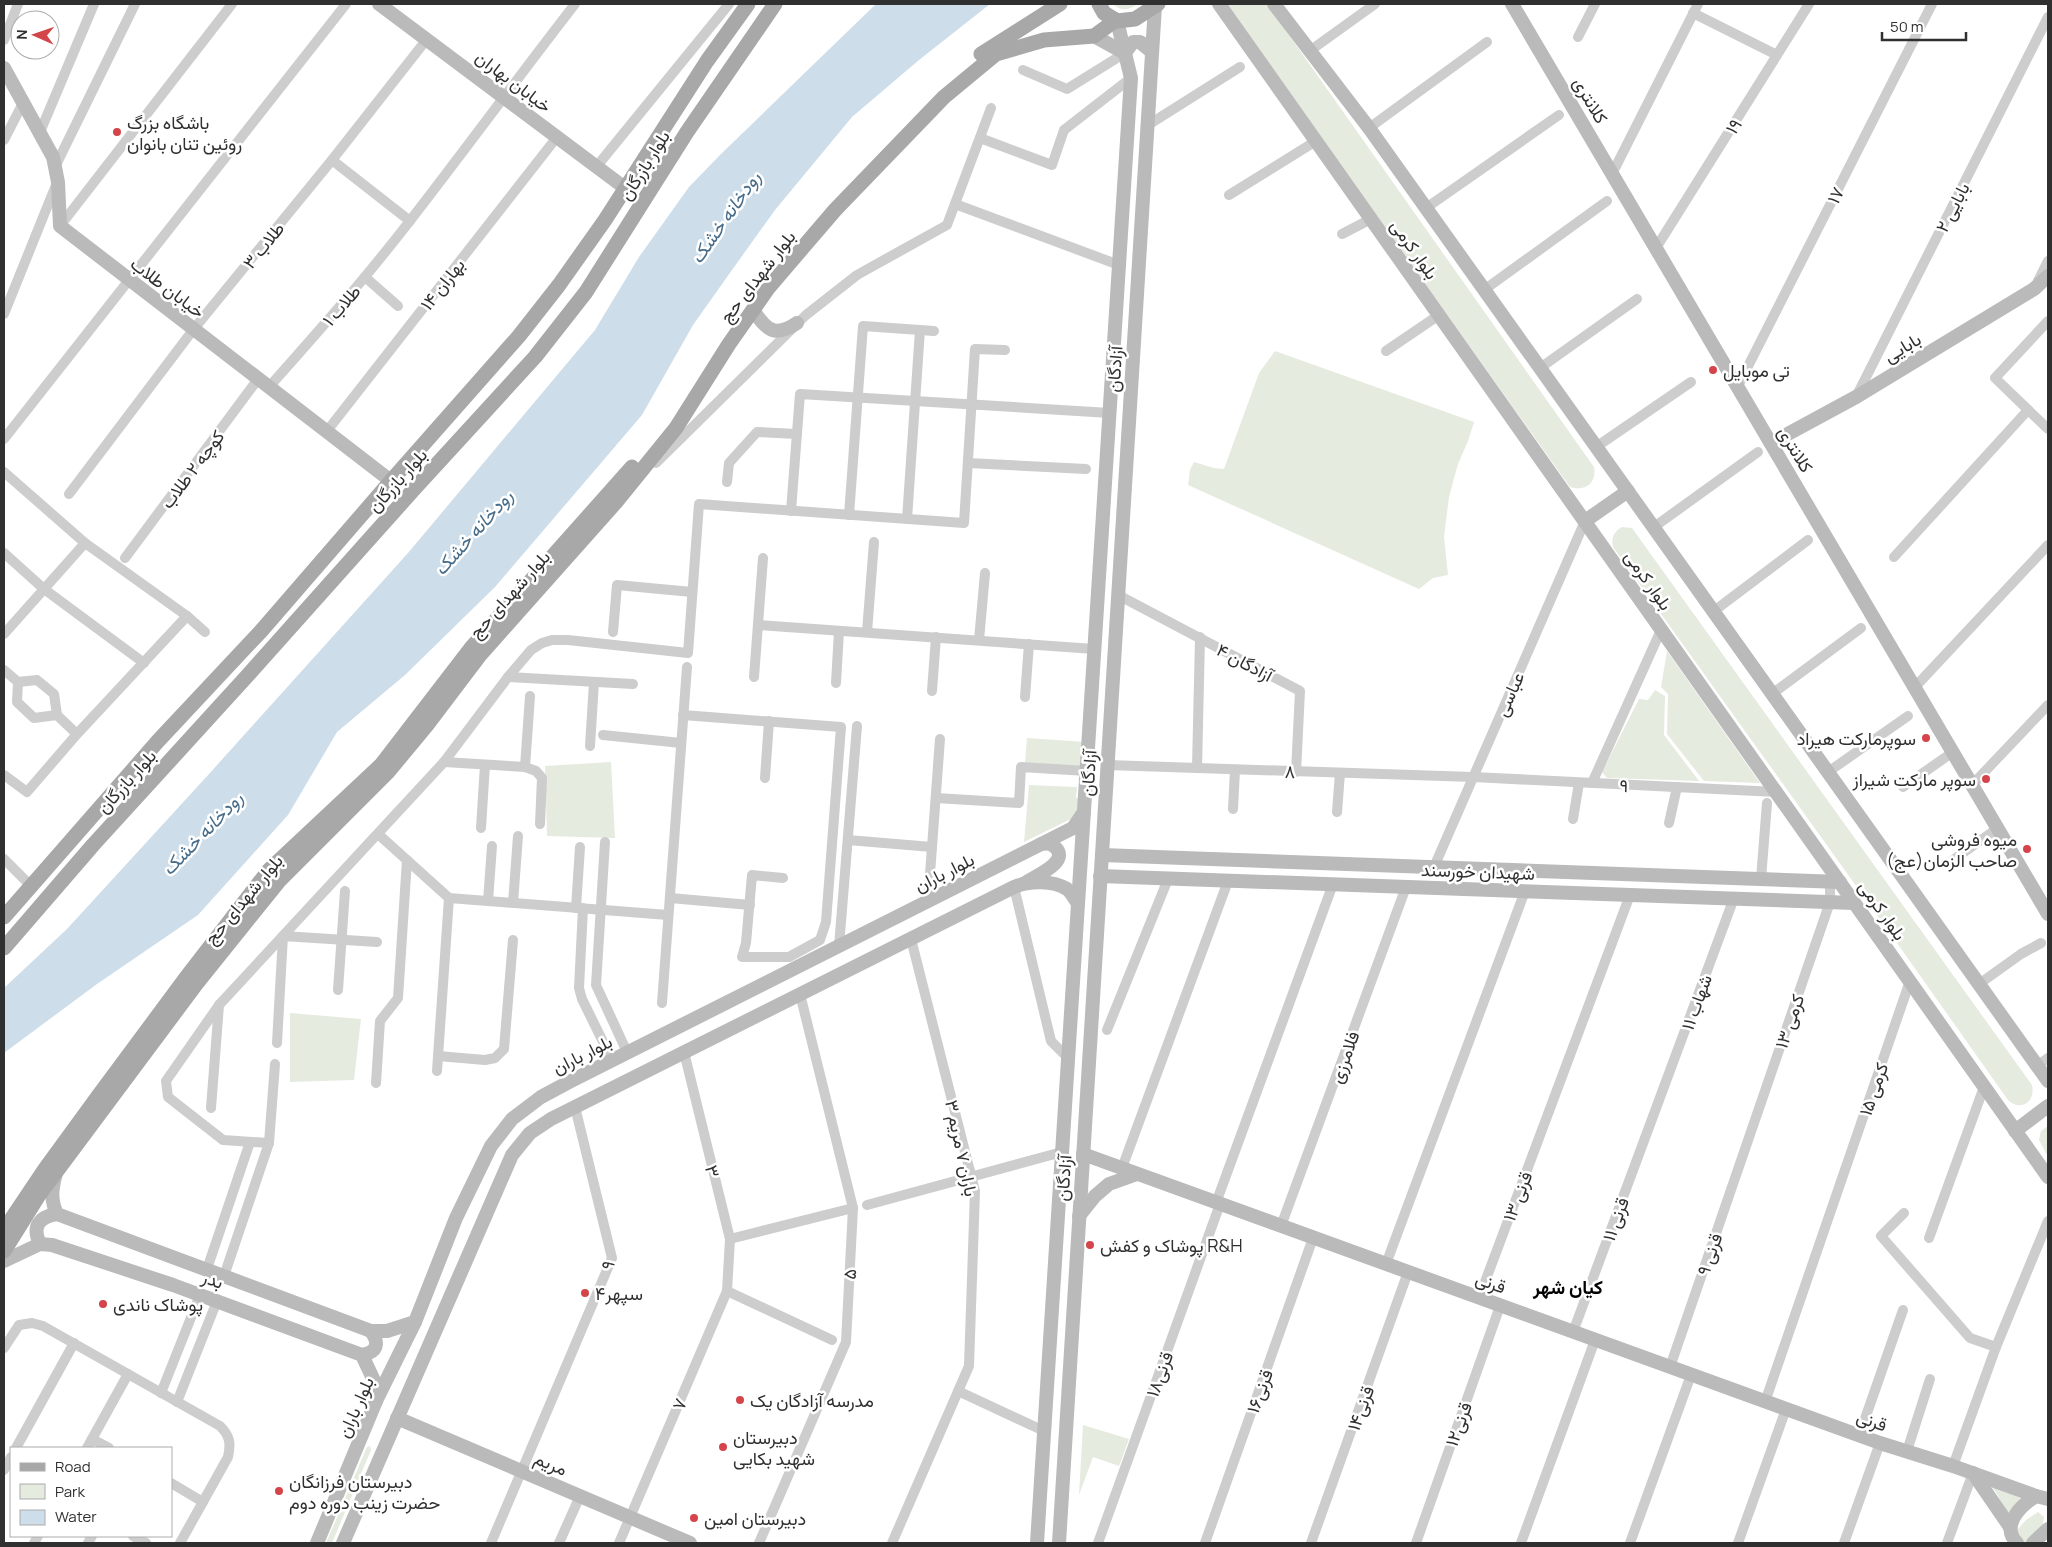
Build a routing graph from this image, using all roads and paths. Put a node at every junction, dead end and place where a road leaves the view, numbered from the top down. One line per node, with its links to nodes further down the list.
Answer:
1 (18, 4): 27 (street)
2 (94, 4): 43 (street)
3 (134, 4): 50 (street)
4 (232, 4): 60 (street)
5 (346, 4): 67 (street)
6 (379, 4): 26 (street, خیابان بهاران)
7 (575, 4): 37 (street, طلاب ۱)
8 (729, 4): 49 (street)
9 (748, 4): 53 (main road, بلوار بازرگان)
10 (775, 4): 168 (main road, بلوار بازرگان)
11 (1060, 4): 292 (main road, بلوار شهدای حج)
12 (1099, 4): 23 (main road)
13 (1219, 4): 47 (street, بلوار کرمی)
14 (1274, 4): 29 (street, بلوار کرمی)
15 (1375, 4): 29 (street)
16 (1512, 4): 51 (street, کلانتری)
17 (1595, 4): 25 (street)
18 (1809, 4): 32 (street, ۱۹)
19 (1932, 4): 85 (street, ۱۷)
20 (1156, 5): 23 (main road); 30 (street, آزادگان)
21 (1696, 8): 32 (street); 51 (street)
22 (2048, 17): 86 (street, بابایی ۲)
23 (1117, 21): 24 (main road); 31 (street, آزادگان)
24 (1094, 36): 31 (street); 72 (main road, بلوار شهدای حج)
25 (1578, 37)
26 (427, 39): 37 (street, خیابان بهاران); 48 (street, طلاب ۳)
27 (4, 40)
28 (1487, 42): 42 (street)
29 (1310, 50): 42 (street, بلوار کرمی)
30 (1152, 52): 31 (street); 41 (street, آزادگان)
31 (1125, 53): 35 (street); 36 (street, آزادگان)
32 (1778, 55): 62 (street, ۱۹)
33 (1240, 67): 41 (street)
34 (4, 68): 38 (street)
35 (1023, 70)
36 (1130, 78): 45 (street); 64 (street, آزادگان)
37 (503, 96): 44 (street, خیابان بهاران); 59 (street, طلاب ۱)
38 (24, 101): 43 (street); 46 (street)
39 (991, 108): 45 (street)
40 (1559, 115): 57 (street)
41 (1148, 126): 116 (street, آزادگان)
42 (1369, 128): 57 (street, بلوار کرمی)
43 (40, 132): 50 (street)
44 (557, 137): 49 (street, خیابان بهاران); 93 (street, بهاران ۱۴)
45 (980, 138): 56 (street)
46 (4, 140)
47 (1316, 141): 54 (street); 58 (street, بلوار کرمی)
48 (332, 160): 59 (street); 77 (street, طلاب ۳)
49 (597, 166): 53 (street, خیابان بهاران)
50 (55, 167): 52 (street)
51 (1612, 174): 62 (street, کلانتری)
52 (58, 182): 60 (street); 73 (street)
53 (625, 188): 102 (main road, بلوار بازرگان)
54 (1229, 194)
55 (1607, 201): 69 (street)
56 (955, 204): 64 (street); 76 (street)
57 (1426, 208): 69 (street, بلوار کرمی)
58 (1371, 219): 61 (street); 74 (street, بلوار کرمی)
59 (410, 221): 66 (street, طلاب ۱)
60 (60, 226): 67 (street, خیابان طلاب)
61 (1342, 234)
62 (1656, 248): 85 (street, کلانتری)
63 (2048, 261): 68 (street)
64 (1119, 265): 91 (street, آزادگان)
65 (2048, 276): 68 (street, بابایی)
66 (365, 277): 71 (street); 84 (street, طلاب ۱)
67 (128, 280): 77 (street, خیابان طلاب); 95 (street)
68 (2034, 289): 86 (street, بابایی)
69 (1484, 290): 82 (street, بلوار کرمی)
70 (1636, 299): 82 (street)
71 (398, 306)
72 (753, 310): 76 (street); 106 (main road, بلوار شهدای حج)
73 (4, 314)
74 (1439, 315): 81 (street); 110 (street, بلوار کرمی)
75 (2048, 321): 90 (street)
76 (797, 323): 106 (street)
77 (194, 330): 84 (street, خیابان طلاب); 105 (street, طلاب ۳)
78 (920, 330): 79 (street); 87 (street); 88 (street)
79 (934, 332)
80 (1005, 350): 89 (street)
81 (1386, 351)
82 (1540, 368): 97 (street, بلوار کرمی)
83 (1691, 382): 97 (street)
84 (264, 383): 93 (street, خیابان طلاب); 120 (street, کوچه ۲ طلاب)
85 (1738, 386): 96 (street, کلانتری)
86 (1856, 397): 96 (street, بابایی)
87 (858, 398): 88 (street); 94 (street); 108 (street)
88 (915, 401): 89 (street); 109 (street)
89 (972, 405): 91 (street); 99 (street)
90 (2028, 410): 92 (street); 119 (street)
91 (1110, 413): 114 (street, آزادگان)
92 (2048, 429)
93 (327, 431): 102 (street, خیابان طلاب)
94 (797, 434): 103 (street); 107 (street)
95 (4, 439)
96 (1771, 443): 150 (street, کلانتری)
97 (1596, 447): 104 (street, بلوار کرمی)
98 (1758, 452): 111 (street)
99 (968, 463): 100 (street); 109 (street)
100 (1086, 469)
101 (4, 472): 115 (street)
102 (391, 481): 164 (main road, بلوار بازرگان)
103 (727, 482)
104 (1628, 491): 110 (street); 111 (street, بلوار کرمی)
105 (69, 494)
106 (616, 502): 280 (main road, بلوار شهدای حج)
107 (791, 511): 108 (street); 124 (street)
108 (849, 515): 109 (street)
109 (907, 519)
110 (1584, 521): 130 (street, بلوار کرمی); 180 (street, عباسی)
111 (1654, 527): 126 (street, بلوار کرمی)
112 (1808, 540): 126 (street)
113 (874, 542): 134 (street)
114 (1101, 542): 116 (street); 140 (street, آزادگان)
115 (85, 543): 123 (street); 127 (street)
116 (1121, 543): 125 (street, آزادگان)
117 (2048, 545): 150 (street)
118 (4, 553): 123 (street)
119 (1894, 557)
120 (125, 558)
121 (762, 558): 128 (street)
122 (985, 574): 138 (street)
123 (44, 590): 135 (street); 141 (street)
124 (692, 592): 133 (street); 144 (street)
125 (1118, 596): 137 (street, آزادگان ۴); 171 (street, آزادگان)
126 (1714, 611): 152 (street, بلوار کرمی)
127 (187, 616): 132 (street); 141 (street)
128 (758, 625): 131 (street); 145 (street)
129 (1861, 628): 152 (street)
130 (1661, 630): 183 (street); 187 (street, بلوار کرمی)
131 (840, 631): 134 (street); 148 (street)
132 (205, 632)
133 (613, 632)
134 (867, 632): 136 (street)
135 (4, 634)
136 (936, 637): 138 (street); 151 (street)
137 (1200, 638): 173 (street); 176 (street, آزادگان ۴)
138 (979, 640): 139 (street)
139 (1029, 644): 140 (street); 154 (street)
140 (1094, 649): 175 (street, آزادگان)
141 (144, 663): 161 (street)
142 (687, 667): 157 (street)
143 (4, 670): 146 (street)
144 (508, 677): 147 (street); 169 (street)
145 (754, 677)
146 (18, 682): 156 (street); 156 (street)
147 (594, 682): 149 (street); 166 (street)
148 (836, 683)
149 (633, 684)
150 (1915, 687): 167 (street, کلانتری)
151 (932, 691)
152 (1772, 694): 177 (street, بلوار کرمی)
153 (530, 696): 172 (street)
154 (1025, 697)
155 (2048, 705): 184 (street)
156 (57, 715): 161 (street)
157 (683, 715): 159 (street); 165 (street)
158 (1908, 716): 177 (street)
159 (768, 721): 181 (street); 234 (street)
160 (857, 726): 199 (street)
161 (77, 734): 179 (street)
162 (603, 735): 165 (street)
163 (940, 739): 188 (street)
164 (158, 741): 168 (main road); 220 (main road, بلوار بازرگان)
165 (681, 743): 226 (street)
166 (590, 746)
167 (1953, 752): 184 (street, کلانتری); 186 (street)
168 (170, 760): 247 (main road, بلوار بازرگان)
169 (444, 762): 170 (street); 197 (street)
170 (486, 765): 172 (street); 195 (street)
171 (1108, 765): 173 (street, ۸); 205 (street, آزادگان)
172 (525, 767): 194 (street)
173 (1197, 768): 174 (street, ۸)
174 (1235, 770): 176 (street, ۸); 189 (street)
175 (1087, 771): 188 (street); 190 (street, آزادگان)
176 (1296, 772): 178 (street, ۸)
177 (1828, 772): 249 (street, بلوار کرمی)
178 (1340, 773): 180 (street, ۸); 191 (street)
179 (4, 775)
180 (1472, 777): 182 (street, ۹); 210 (street, عباسی)
181 (764, 778)
182 (1579, 782): 183 (street, ۹); 192 (street)
183 (1592, 783): 185 (street, ۹)
184 (1972, 785): 196 (street, کلانتری)
185 (1677, 787): 187 (street, ۹); 193 (street)
186 (1903, 787)
187 (1771, 797): 215 (street); 217 (street, بلوار کرمی)
188 (936, 798): 203 (street)
189 (1233, 809)
190 (1084, 811): 201 (street, بلوار باران); 230 (street, آزادگان)
191 (1337, 812)
192 (1573, 819)
193 (1669, 823)
194 (540, 824)
195 (481, 828)
196 (1998, 828): 209 (street); 236 (street, کلانتری)
197 (378, 834): 208 (street); 240 (street)
198 (518, 836): 232 (street)
199 (848, 840): 203 (street); 246 (street)
200 (605, 842): 237 (street)
201 (1041, 844): 219 (street); 229 (street, بلوار باران)
202 (492, 846): 228 (street)
203 (932, 847): 229 (street)
204 (580, 848): 235 (street)
205 (1102, 855): 206 (street, شهیدان خورسند); 211 (street, آزادگان)
206 (1133, 856): 210 (street, شهیدان خورسند); 212 (street)
207 (4, 859): 220 (street)
208 (407, 860): 225 (street); 267 (street)
209 (1953, 860)
210 (1434, 867): 215 (street, شهیدان خورسند)
211 (1100, 876): 212 (street, شهیدان خورسند); 255 (street, آزادگان)
212 (1128, 877): 214 (street, شهیدان خورسند)
213 (784, 878): 234 (street)
214 (1168, 879): 216 (street, شهیدان خورسند); 256 (street)
215 (1761, 880): 217 (street, شهیدان خورسند)
216 (1228, 881): 218 (street, شهیدان خورسند); 279 (street)
217 (1835, 882): 231 (street, کرمی ۱۳); 233 (street, بلوار کرمی)
218 (1333, 884): 221 (street, شهیدان خورسند); 284 (street, قرنی۱۸)
219 (1019, 885): 230 (street); 241 (street); 261 (street)
220 (31, 886): 239 (main road, بلوار بازرگان)
221 (1406, 887): 223 (street, شهیدان خورسند); 291 (street, فلامرزی)
222 (345, 890): 242 (street)
223 (1525, 891): 224 (street, شهیدان خورسند); 301 (street)
224 (1630, 895): 227 (street, شهیدان خورسند); 307 (street, قرنی ۱۳)
225 (449, 898): 228 (street); 260 (street)
226 (670, 898): 234 (street); 238 (street)
227 (1734, 898): 231 (street, شهیدان خورسند); 269 (street, شهاب ۱۱)
228 (488, 901): 232 (street)
229 (928, 901): 246 (street, بلوار باران)
230 (1077, 902): 254 (street, آزادگان)
231 (1830, 902): 233 (street, شهیدان خورسند); 274 (street, کرمی ۱۳)
232 (513, 903): 235 (street)
233 (1854, 903): 248 (street, بلوار کرمی)
234 (750, 904)
235 (580, 908): 237 (street); 262 (street)
236 (2047, 908)
237 (600, 910): 238 (street); 258 (street)
238 (668, 915): 252 (street)
239 (4, 918)
240 (283, 936): 242 (street); 253 (street); 257 (street)
241 (911, 938): 251 (street); 282 (street, باران ۷ مریم ۳)
242 (340, 940): 244 (street); 250 (street)
243 (514, 940): 260 (street)
244 (377, 942)
245 (2041, 944): 249 (street)
246 (839, 946): 258 (street, بلوار باران)
247 (4, 948)
248 (1910, 981): 268 (street, بلوار کرمی); 330 (street, کرمی ۱۵)
249 (1979, 984): 263 (street, بلوار کرمی)
250 (338, 990)
251 (800, 994): 259 (street); 286 (street, ۵)
252 (662, 1003)
253 (219, 1005): 272 (street); 275 (street)
254 (1071, 1015): 255 (street); 261 (street, آزادگان)
255 (1092, 1016): 278 (street, آزادگان)
256 (1107, 1030)
257 (277, 1043)
258 (627, 1052): 262 (street, بلوار باران)
259 (684, 1052): 271 (street); 295 (street, ۳)
260 (438, 1056): 265 (street)
261 (1068, 1058): 277 (street, آزادگان)
262 (612, 1060): 311 (street, بلوار باران)
263 (2043, 1062): 266 (street, بلوار کرمی)
264 (275, 1064): 276 (street)
265 (437, 1071)
266 (2048, 1081)
267 (376, 1083)
268 (1984, 1087): 273 (street, بلوار کرمی); 294 (street)
269 (1657, 1106): 313 (street, قرنی ۱۱)
270 (2048, 1106): 273 (street)
271 (575, 1107): 332 (street); 342 (street, ۹)
272 (211, 1108)
273 (2015, 1131): 283 (street, بلوار کرمی)
274 (1748, 1140): 322 (street, قرنی ۹)
275 (250, 1142): 276 (street); 297 (street)
276 (269, 1143): 299 (street)
277 (1062, 1152): 282 (street); 333 (street, آزادگان)
278 (1083, 1154): 279 (street, قرنی); 289 (street, آزادگان)
279 (1122, 1168): 281 (street, قرنی)
280 (56, 1171): 288 (street); 298 (main road, بلوار شهدای حج)
281 (1137, 1174): 284 (street, قرنی); 289 (street)
282 (972, 1177): 285 (street); 326 (street, باران ۷ مریم ۳)
283 (2048, 1177)
284 (1218, 1203): 291 (street, قرنی); 364 (street, قرنی۱۸)
285 (867, 1205)
286 (853, 1208): 295 (street); 360 (street, ۵)
287 (1904, 1213): 319 (street)
288 (56, 1214): 296 (street); 302 (street, بدر)
289 (1079, 1216): 363 (street, آزادگان)
290 (2048, 1221): 319 (street)
291 (1281, 1226): 293 (street, قرنی)
292 (4, 1230)
293 (1313, 1238): 301 (street, قرنی); 365 (street, قرنی۱۶)
294 (1929, 1238)
295 (730, 1239): 305 (street, ۳)
296 (40, 1244): 300 (street); 306 (street, بدر)
297 (215, 1247): 299 (street); 302 (street)
298 (4, 1251)
299 (232, 1254): 304 (street)
300 (4, 1261)
301 (1386, 1264): 303 (street, قرنی)
302 (207, 1270): 304 (street, بدر)
303 (1408, 1272): 307 (street, قرنی); 366 (street, قرنی۱۴)
304 (224, 1276): 312 (street, بدر)
305 (727, 1291): 315 (street); 348 (street, ۷)
306 (200, 1295): 308 (street, بدر); 314 (street)
307 (1479, 1298): 309 (street, قرنی)
308 (217, 1301): 318 (street); 321 (street, بدر)
309 (1500, 1306): 313 (street, قرنی); 367 (street, قرنی۱۲)
310 (1903, 1310): 334 (street)
311 (415, 1322): 312 (street, بدر); 328 (street, بلوار باران)
312 (371, 1331): 321 (street)
313 (1573, 1332): 316 (street, قرنی)
314 (184, 1335): 318 (street); 327 (street)
315 (832, 1340)
316 (1595, 1340): 322 (street, قرنی); 368 (street)
317 (74, 1343): 320 (street); 323 (street); 337 (street)
318 (200, 1343): 329 (street)
319 (1996, 1347): 341 (street)
320 (4, 1348)
321 (362, 1355): 328 (street)
322 (1670, 1367): 324 (street, قرنی)
323 (128, 1374): 327 (street); 335 (street)
324 (1691, 1375): 330 (street, قرنی); 369 (street)
325 (1930, 1378): 340 (street)
326 (958, 1391): 333 (street); 361 (street)
327 (161, 1393): 329 (street)
328 (376, 1401): 354 (street, بلوار باران)
329 (177, 1402): 347 (street)
330 (1765, 1402): 331 (street, قرنی)
331 (1786, 1409): 334 (street, قرنی); 370 (street)
332 (398, 1418): 342 (street, مریم); 355 (street)
333 (1044, 1430): 362 (street, آزادگان)
334 (1859, 1436): 336 (street, قرنی)
335 (92, 1439): 338 (street); 339 (street)
336 (1880, 1443): 340 (street, قرنی); 371 (street)
337 (17, 1447)
338 (88, 1447)
339 (107, 1447)
340 (1907, 1451): 341 (street, قرنی)
341 (1954, 1466): 343 (street, قرنی)
342 (522, 1471): 346 (street, مریم); 356 (street, ۹)
343 (1973, 1472): 345 (street, قرنی); 350 (street); 372 (street)
344 (172, 1484): 347 (street)
345 (2043, 1495): 350 (street)
346 (580, 1496): 348 (street, مریم); 357 (street)
347 (203, 1502): 353 (street)
348 (630, 1518): 358 (street); 359 (street, مریم)
349 (2048, 1529): 373 (street)
350 (2010, 1536)
351 (135, 1537): 352 (street)
352 (146, 1543)
353 (180, 1543)
354 (317, 1543)
355 (343, 1543)
356 (491, 1543)
357 (559, 1543)
358 (619, 1543)
359 (690, 1543)
360 (759, 1543)
361 (894, 1543)
362 (1037, 1543)
363 (1059, 1543)
364 (1098, 1543)
365 (1205, 1543)
366 (1311, 1543)
367 (1416, 1543)
368 (1521, 1543)
369 (1630, 1543)
370 (1738, 1543)
371 (1844, 1543)
372 (1947, 1543)
373 (2034, 1543)

